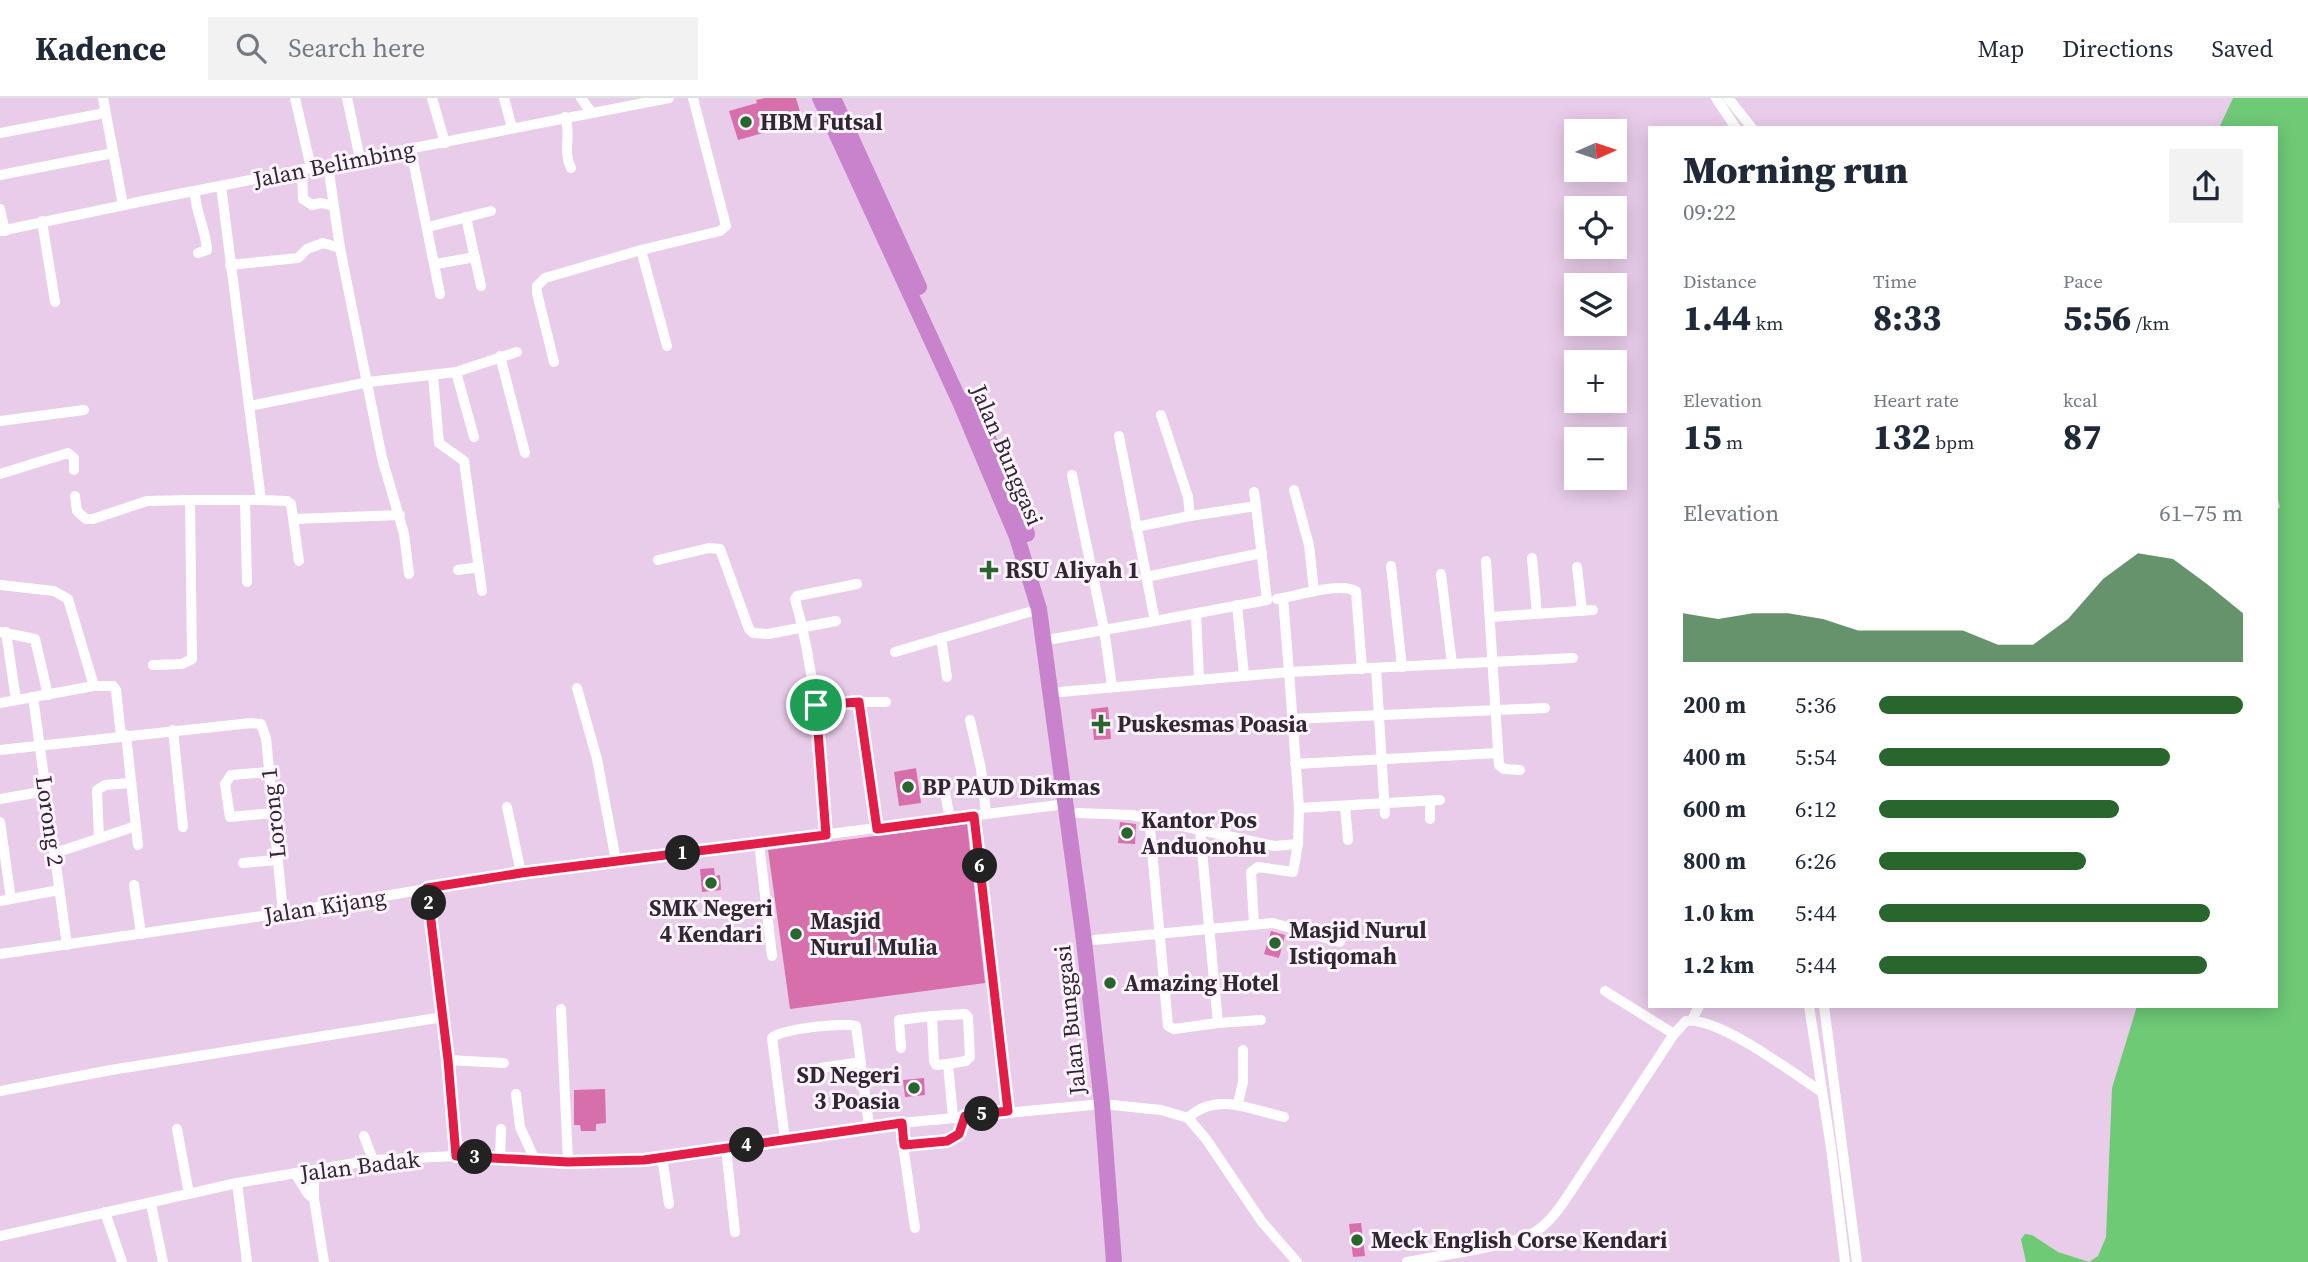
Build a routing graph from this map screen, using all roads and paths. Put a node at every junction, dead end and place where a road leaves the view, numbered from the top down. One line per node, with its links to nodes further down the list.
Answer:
1 (103, 98): 15 (street)
2 (295, 98): 27 (street)
3 (347, 98): 24 (street)
4 (432, 98): 21 (street)
5 (504, 98): 19 (street)
6 (581, 98): 14 (street)
7 (669, 98): 13 (street, Jalan Belimbing)
8 (693, 98): 40 (street)
9 (820, 98): 55 (highway, Jalan Bunggasi)
10 (833, 98): 55 (highway, Jalan Bunggasi)
11 (1716, 98): 17 (street)
12 (1728, 98): 18 (street)
13 (648, 100): 14 (street, Jalan Belimbing)
14 (591, 112): 16 (street, Jalan Belimbing)
15 (105, 113): 20 (street); 23 (street)
16 (565, 117): 19 (street, Jalan Belimbing); 26 (street)
17 (1735, 126)
18 (1750, 126)
19 (512, 128): 21 (street, Jalan Belimbing)
20 (0, 134)
21 (444, 143): 22 (street, Jalan Belimbing)
22 (411, 150): 24 (street, Jalan Belimbing); 37 (street)
23 (113, 153): 28 (street); 31 (street)
24 (360, 159): 25 (street, Jalan Belimbing)
25 (328, 165): 27 (street, Jalan Belimbing); 32 (street)
26 (570, 168)
27 (306, 169): 29 (street, Jalan Belimbing); 32 (street)
28 (0, 175)
29 (221, 186): 30 (street, Jalan Belimbing); 44 (street)
30 (195, 192): 31 (street, Jalan Belimbing); 41 (street)
31 (122, 205): 36 (street, Jalan Belimbing)
32 (334, 206): 39 (street)
33 (0, 209): 38 (street)
34 (491, 211): 35 (street)
35 (466, 217): 37 (street); 42 (street)
36 (42, 221): 38 (street, Jalan Belimbing); 47 (street)
37 (428, 227): 43 (street)
38 (2, 231)
39 (340, 248): 44 (street); 54 (street)
40 (642, 250): 48 (street); 51 (street)
41 (198, 253)
42 (475, 257): 43 (street); 45 (street)
43 (436, 264): 46 (street)
44 (230, 265): 56 (street)
45 (481, 286)
46 (440, 294)
47 (55, 302)
48 (667, 346)
49 (517, 352): 50 (street)
50 (500, 356): 52 (street); 62 (street)
51 (554, 362)
52 (456, 372): 53 (street); 61 (street)
53 (433, 376): 54 (street); 83 (street)
54 (369, 382): 56 (street); 74 (street)
55 (965, 400): 66 (highway, Jalan Bunggasi)
56 (250, 407): 71 (street)
57 (84, 410): 59 (street)
58 (1161, 415): 75 (street)
59 (0, 421)
60 (1119, 436): 77 (street)
61 (474, 437)
62 (525, 453)
63 (74, 470): 64 (street)
64 (0, 474)
65 (1072, 475): 105 (street)
66 (1003, 488): 98 (highway, Jalan Bunggasi); 108 (highway, Jalan Bunggasi)
67 (1294, 491): 94 (street)
68 (1254, 492): 73 (street)
69 (75, 496): 70 (street)
70 (190, 500): 72 (street); 113 (street)
71 (261, 500): 72 (street); 76 (street)
72 (245, 501): 90 (street)
73 (1256, 506): 75 (street); 78 (street)
74 (400, 514): 76 (street); 87 (street)
75 (1190, 516): 77 (street)
76 (295, 519): 81 (street)
77 (1136, 527): 89 (street)
78 (1262, 553): 89 (street); 96 (street)
79 (1532, 558): 100 (street)
80 (658, 559): 104 (street)
81 (299, 561)
82 (1486, 561): 101 (street)
83 (478, 566): 86 (street); 93 (street)
84 (1391, 566): 114 (street)
85 (1577, 567): 100 (street)
86 (458, 570)
87 (409, 574)
88 (1441, 574): 112 (street)
89 (1146, 577): 103 (street)
90 (247, 582)
91 (857, 584): 104 (street)
92 (0, 585): 122 (street)
93 (482, 591)
94 (1314, 592): 95 (street); 116 (street)
95 (1283, 598): 96 (street); 117 (street)
96 (1267, 600): 97 (street)
97 (1237, 605): 99 (street); 118 (street)
98 (1039, 609): 107 (street); 137 (highway, Jalan Bunggasi)
99 (1196, 614): 103 (street); 120 (street)
100 (1537, 614): 101 (street)
101 (1491, 617): 111 (street)
102 (836, 621): 104 (street)
103 (1156, 621): 105 (street)
104 (804, 628): 131 (street)
105 (1104, 629): 108 (street); 121 (street)
106 (3, 632): 125 (street); 127 (street)
107 (941, 638): 109 (street); 119 (street)
108 (1053, 639): 124 (highway, Jalan Bunggasi)
109 (895, 652)
110 (1573, 658): 111 (street)
111 (1494, 662): 112 (street); 133 (street)
112 (1452, 664): 114 (street)
113 (153, 665)
114 (1402, 667): 115 (street)
115 (1376, 668): 116 (street); 134 (street)
116 (1362, 669): 117 (street)
117 (1289, 673): 118 (street); 135 (street)
118 (1244, 675): 120 (street)
119 (947, 677)
120 (1199, 679): 121 (street)
121 (1112, 685): 124 (street)
122 (94, 686): 125 (street); 139 (street)
123 (577, 688): 174 (street)
124 (1060, 692): 137 (highway, Jalan Bunggasi)
125 (48, 695): 126 (street)
126 (33, 697): 127 (street); 140 (street, Lorong 2)
127 (16, 700): 130 (street)
128 (859, 702): 129 (street); 131 (street); 164 (street)
129 (886, 702)
130 (0, 703)
131 (816, 705): 166 (street)
132 (1545, 708): 133 (street)
133 (1497, 710): 134 (street); 142 (street)
134 (1379, 715): 135 (street); 143 (street)
135 (1292, 719): 144 (street)
136 (970, 720): 157 (street)
137 (1060, 721): 153 (highway, Jalan Bunggasi)
138 (173, 730): 139 (street); 146 (street, Lorong 1); 163 (street)
139 (124, 736): 140 (street); 148 (street)
140 (40, 744): 141 (street); 149 (street, Lorong 2)
141 (0, 750)
142 (1498, 753): 143 (street); 145 (street)
143 (1382, 758): 144 (street); 155 (street)
144 (1295, 764): 154 (street)
145 (1520, 770)
146 (269, 772): 156 (street, Lorong 1); 156 (street)
147 (943, 782): 159 (street)
148 (131, 783): 162 (street); 167 (street)
149 (46, 791): 150 (street); 172 (street, Lorong 2)
150 (0, 799)
151 (1345, 806): 154 (street); 155 (street); 168 (street)
152 (507, 807): 176 (street)
153 (1072, 808): 157 (street, Jalan Kijang); 158 (street, Jalan Kijang); 186 (highway, Jalan Bunggasi); 213 (highway, Jalan Bunggasi)
154 (1299, 808): 170 (street)
155 (1385, 809): 160 (street)
156 (273, 813): 173 (street, Lorong 1)
157 (980, 815): 159 (street, Jalan Kijang); 214 (street)
158 (1149, 818): 165 (street, Jalan Kijang); 184 (street)
159 (950, 819): 164 (street, Jalan Kijang)
160 (1430, 819)
161 (0, 822): 180 (street)
162 (136, 826): 167 (street); 171 (street)
163 (183, 827)
164 (877, 829): 166 (street, Jalan Kijang)
165 (1200, 829): 170 (street, Jalan Kijang); 183 (street)
166 (826, 835): 169 (street, Jalan Kijang)
167 (99, 838): 172 (street)
168 (1348, 839)
169 (759, 844): 174 (street, Jalan Kijang); 190 (street)
170 (1298, 844): 182 (street)
171 (138, 845)
172 (55, 853): 179 (street, Lorong 2)
173 (277, 860): 175 (street); 181 (street, Lorong 1)
174 (616, 860): 176 (street, Jalan Kijang)
175 (243, 863)
176 (521, 873): 178 (street, Jalan Kijang)
177 (134, 885): 185 (street)
178 (427, 888): 181 (street, Jalan Kijang); 197 (street)
179 (59, 890): 180 (street); 188 (street, Lorong 2)
180 (5, 900)
181 (283, 913): 185 (street, Jalan Kijang)
182 (1254, 925): 183 (street); 187 (street)
183 (1207, 928): 184 (street); 200 (street)
184 (1158, 933): 186 (street); 200 (street)
185 (141, 934): 188 (street, Jalan Kijang)
186 (1094, 940): 213 (highway, Jalan Bunggasi)
187 (1340, 942)
188 (67, 945): 189 (street, Jalan Kijang)
189 (0, 954)
190 (772, 956)
191 (1605, 991): 201 (street)
192 (1698, 1008): 199 (street)
193 (1809, 1008): 210 (street)
194 (1824, 1008): 226 (street)
195 (561, 1009): 234 (street)
196 (932, 1016): 202 (street); 207 (street); 207 (street)
197 (443, 1017): 204 (street); 209 (street)
198 (1261, 1020): 200 (street)
199 (1692, 1020): 201 (street); 210 (street)
200 (1218, 1023)
201 (1674, 1034): 253 (street)
202 (901, 1048)
203 (1243, 1049): 212 (street)
204 (448, 1060): 206 (street); 229 (street)
205 (861, 1062): 208 (street); 220 (street); 224 (street)
206 (505, 1063)
207 (948, 1064): 216 (street)
208 (821, 1068)
209 (0, 1091)
210 (1822, 1092): 228 (street)
211 (516, 1094): 233 (street)
212 (1238, 1103): 217 (street); 218 (street)
213 (1106, 1104): 214 (street, Jalan Badak); 218 (street, Jalan Badak); 250 (highway); 251 (highway)
214 (1008, 1111): 215 (street, Jalan Badak)
215 (965, 1116): 216 (street, Jalan Badak); 225 (street)
216 (953, 1117): 219 (street, Jalan Badak)
217 (1284, 1117)
218 (1188, 1118): 252 (street)
219 (902, 1123): 220 (street, Jalan Badak); 225 (street)
220 (869, 1126): 224 (street, Jalan Badak)
221 (177, 1129): 238 (street)
222 (501, 1129): 231 (street)
223 (364, 1136): 232 (street)
224 (785, 1139): 227 (street, Jalan Badak)
225 (904, 1145): 243 (street)
226 (1844, 1146): 228 (street); 255 (street)
227 (726, 1148): 230 (street, Jalan Badak); 244 (street)
228 (1831, 1148): 254 (street)
229 (456, 1156): 231 (street, Jalan Badak); 232 (street, Jalan Badak)
230 (662, 1157): 234 (street, Jalan Badak); 241 (street)
231 (500, 1158): 233 (street, Jalan Badak)
232 (373, 1160): 235 (street, Jalan Badak)
233 (535, 1160): 234 (street, Jalan Badak)
234 (568, 1162)
235 (314, 1170): 236 (street, Jalan Badak); 239 (street)
236 (295, 1173): 237 (street, Jalan Badak); 239 (street)
237 (237, 1183): 238 (street, Jalan Badak); 248 (street)
238 (189, 1194): 240 (street, Jalan Badak)
239 (314, 1199): 249 (street)
240 (151, 1204): 242 (street, Jalan Badak); 247 (street)
241 (669, 1204)
242 (105, 1212): 245 (street, Jalan Badak); 246 (street)
243 (915, 1228)
244 (735, 1232)
245 (0, 1236)
246 (122, 1262)
247 (163, 1262)
248 (247, 1262)
249 (324, 1262)
250 (1114, 1262)
251 (1123, 1262)
252 (1297, 1262)
253 (1407, 1262)
254 (1844, 1262)
255 (1857, 1262)

